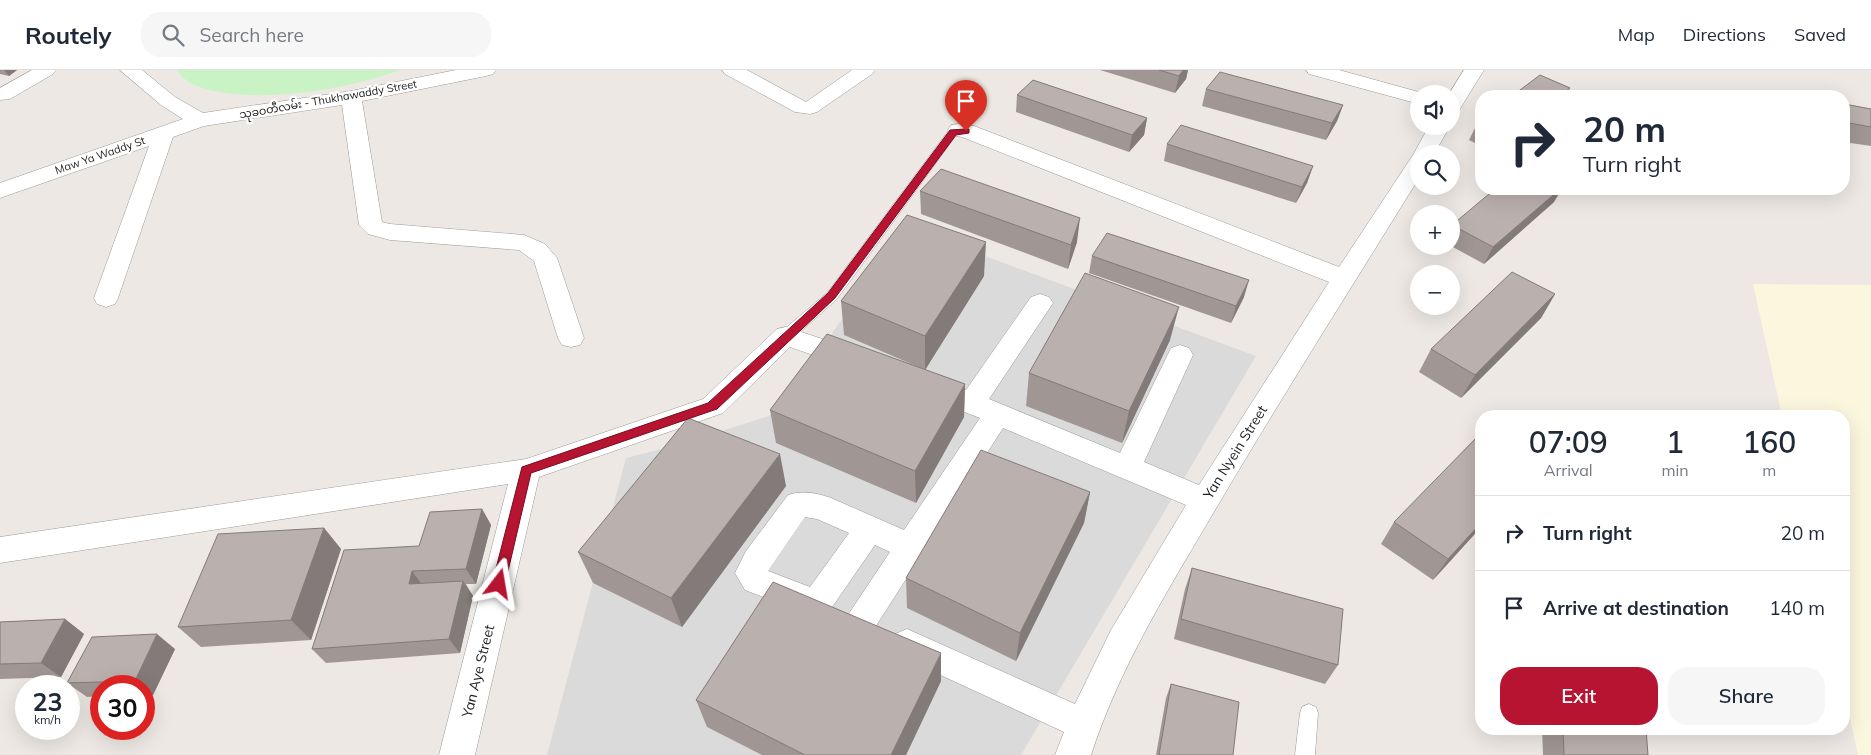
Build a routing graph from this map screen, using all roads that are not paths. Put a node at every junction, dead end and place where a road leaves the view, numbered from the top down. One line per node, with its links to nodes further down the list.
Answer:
1 (46, 70): 9 (street)
2 (130, 70): 12 (street)
3 (732, 70): 4 (street)
4 (865, 70)
5 (1316, 70): 10 (street)
6 (1474, 70): 8 (street)
7 (478, 71): 11 (street, သုခဝတီလမ်း - Thukhawaddy Street)
8 (1460, 93)
9 (3, 95)
10 (1410, 96)
11 (352, 97): 12 (street, သုခဝတီလမ်း - Thukhawaddy Street); 21 (street)
12 (200, 120): 14 (street, Maw Ya Waddy St)
13 (959, 130): 17 (street); 20 (lane)
14 (164, 133): 16 (street, Maw Ya Waddy St); 18 (street)
15 (1410, 174): 17 (street, Yan Nyein Street)
16 (0, 191)
17 (1345, 279): 28 (street, Yan Nyein Street)
18 (106, 298)
19 (1040, 303): 25 (street)
20 (786, 336): 23 (street); 27 (street)
21 (571, 338)
22 (1180, 355): 26 (street)
23 (872, 366)
24 (908, 379): 25 (street)
25 (985, 408): 26 (street); 30 (street)
26 (1127, 469): 28 (street)
27 (526, 470): 31 (street); 36 (street, Yan Aye Street)
28 (1205, 500): 35 (street, Yan Nyein Street)
29 (868, 530): 30 (street); 32 (street); 32 (street)
30 (911, 547): 33 (street)
31 (0, 550)
32 (817, 603): 33 (street)
33 (861, 622): 35 (street)
34 (1309, 713): 38 (lane)
35 (1083, 724): 37 (street, Yan Nyein Street)
36 (457, 755)
37 (1073, 755)
38 (1305, 755)

